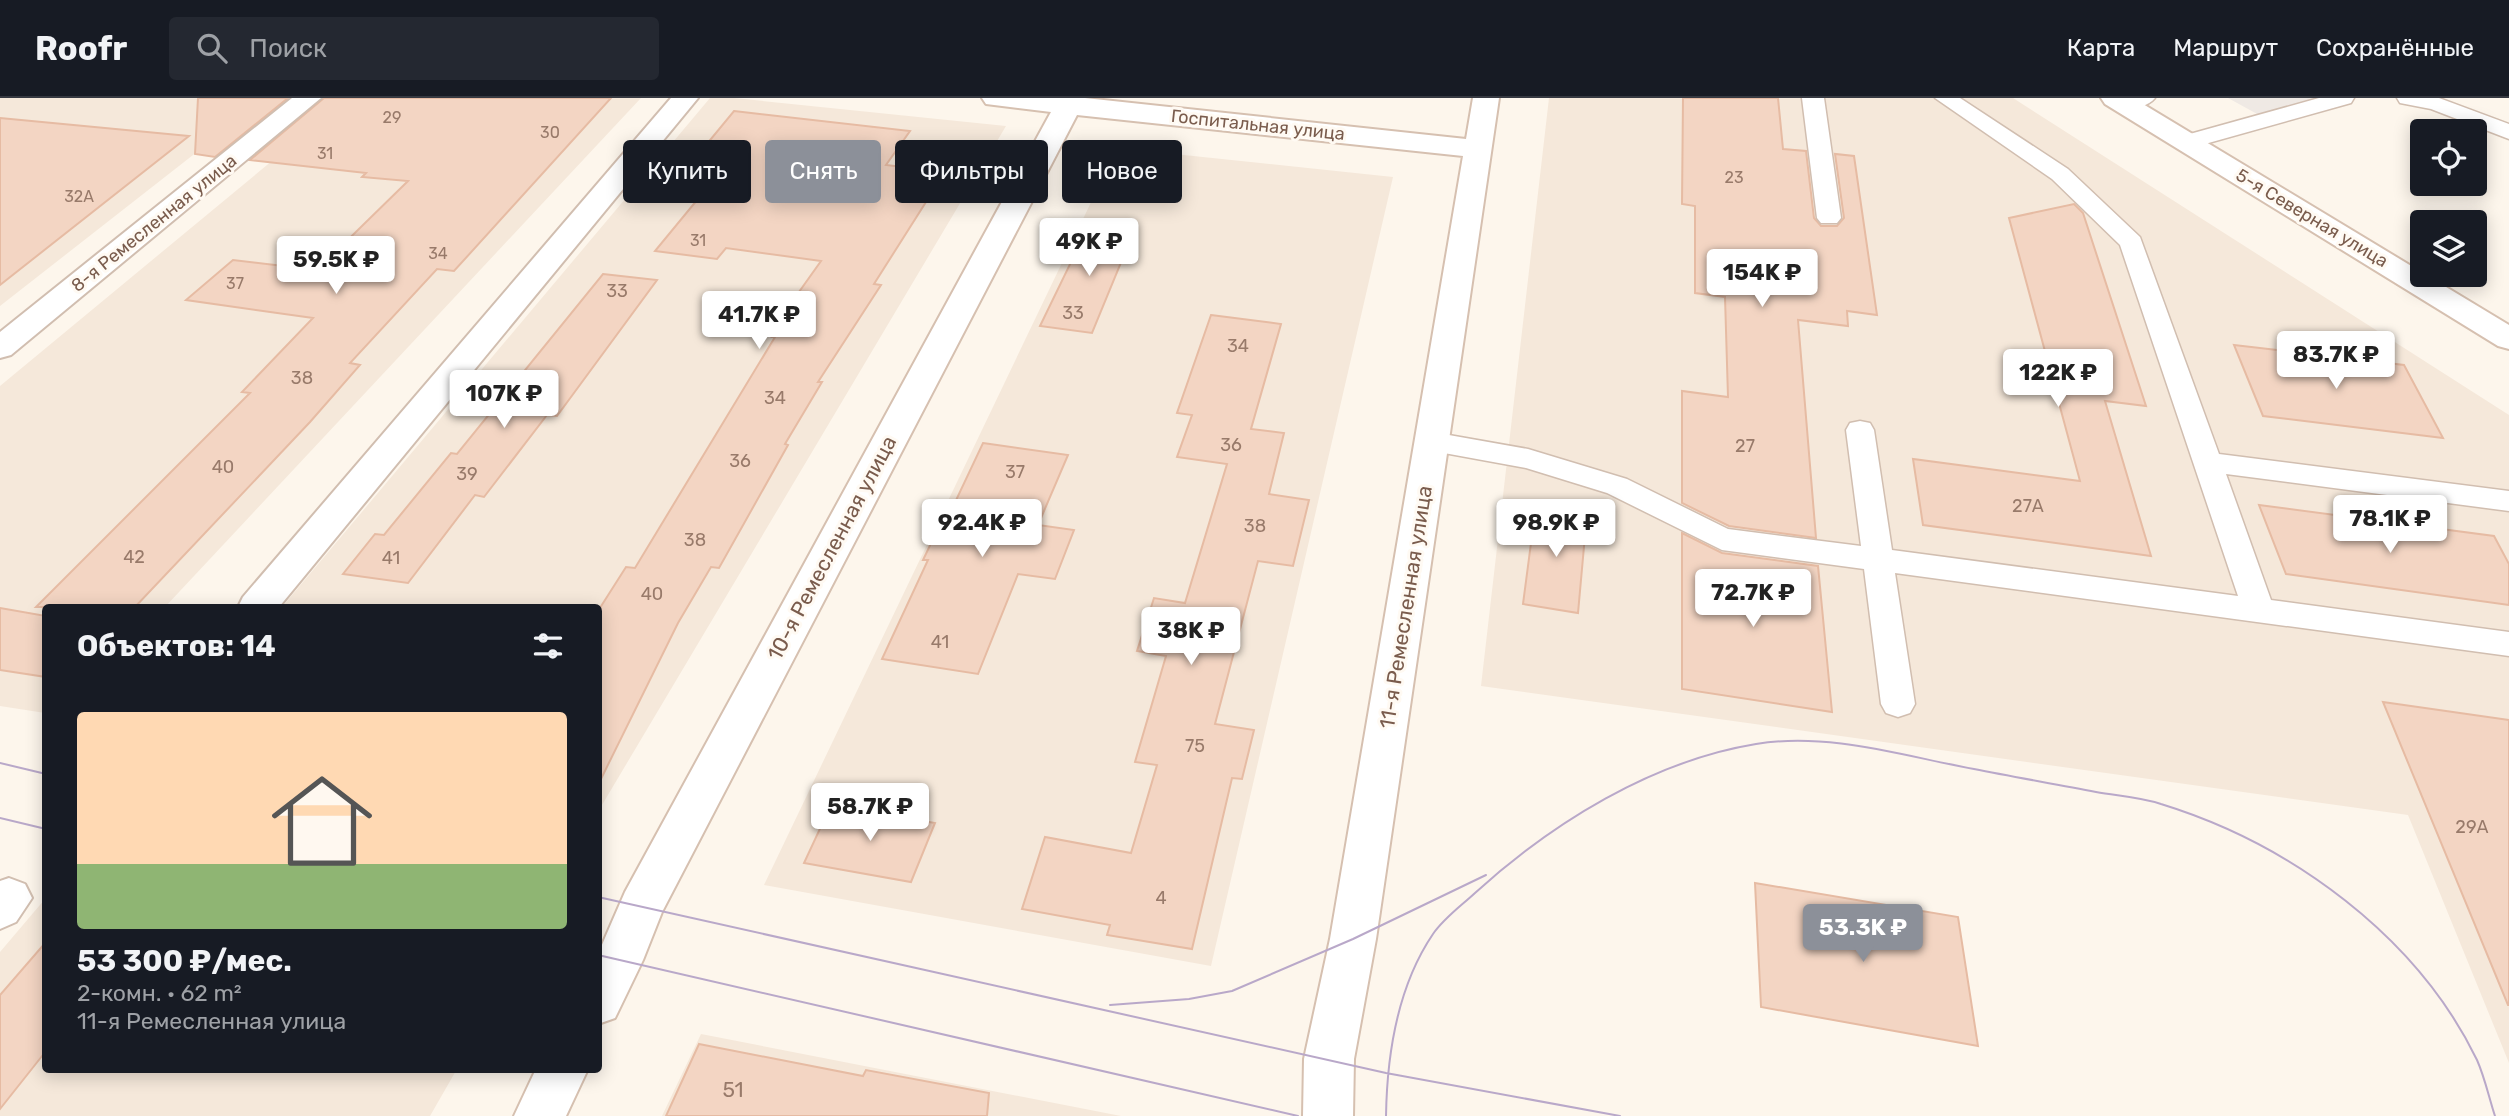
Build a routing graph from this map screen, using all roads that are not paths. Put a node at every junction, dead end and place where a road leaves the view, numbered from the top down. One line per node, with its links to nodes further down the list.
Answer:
1 (307, 98): 16 (main road, 8-я Ремесленная улица)
2 (685, 98): 22 (main road)
3 (995, 98): 10 (main road, Госпитальная улица)
4 (1486, 98): 13 (main road, 11-я Ремесленная улица)
5 (1813, 98): 14 (lane)
6 (1946, 98): 19 (lane)
7 (2343, 98): 12 (lane)
8 (2408, 98): 11 (lane)
9 (2127, 100): 12 (main road, 5-я Северная улица)
10 (1071, 101): 13 (main road, Госпитальная улица); 26 (main road, 10-я Ремесленная улица)
11 (2509, 132)
12 (2187, 142): 15 (main road, 5-я Северная улица)
13 (1479, 149): 18 (main road, 11-я Ремесленная улица)
14 (1829, 218)
15 (2509, 339)
16 (0, 348)
17 (1860, 430): 21 (lane)
18 (1432, 442): 21 (lane); 29 (main road, 11-я Ремесленная улица)
19 (2207, 462): 20 (lane); 23 (lane)
20 (2509, 501)
21 (1879, 560): 23 (lane); 25 (lane)
22 (260, 604)
23 (2259, 611): 24 (lane)
24 (2509, 644)
25 (1898, 704)
26 (602, 994)
27 (561, 1073): 28 (main road)
28 (539, 1116)
29 (1328, 1116)

